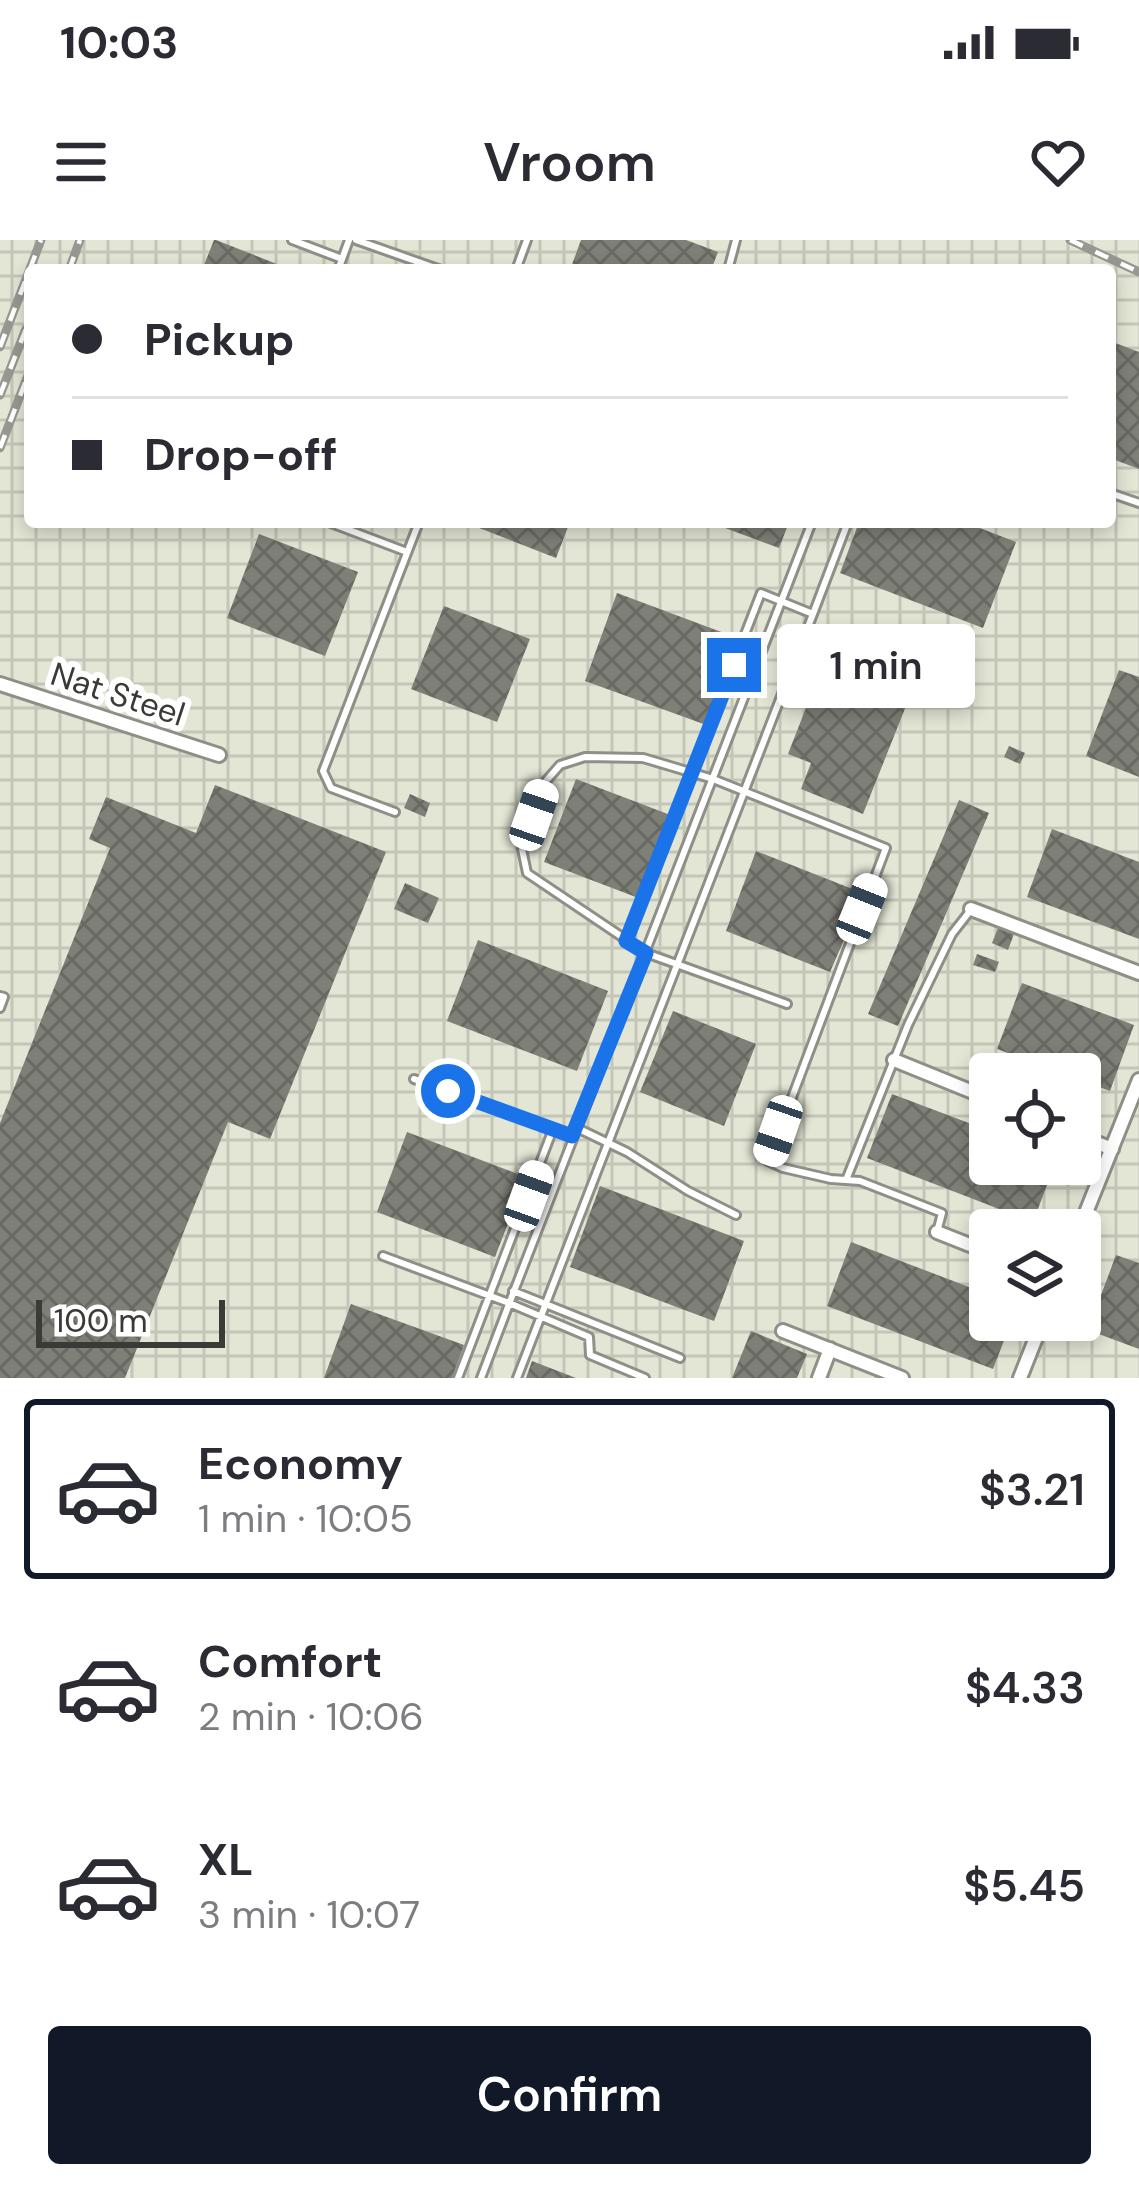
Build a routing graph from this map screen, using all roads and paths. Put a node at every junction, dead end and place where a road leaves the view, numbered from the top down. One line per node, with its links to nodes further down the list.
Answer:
1 (292, 240): 3 (lane)
2 (352, 240): 3 (lane); 5 (lane)
3 (342, 259): 4 (lane)
4 (340, 264)
5 (423, 264)
6 (343, 528): 10 (lane)
7 (417, 528): 10 (lane)
8 (810, 528): 11 (lane)
9 (846, 528): 12 (lane)
10 (407, 553): 18 (lane)
11 (782, 602): 12 (lane); 15 (lane); 16 (lane)
12 (813, 614): 17 (lane)
13 (0, 684): 14 (street, Nat Steel)
14 (219, 755)
15 (692, 773): 16 (lane); 20 (lane); 20 (lane)
16 (713, 779): 17 (lane); 21 (lane)
17 (743, 791): 22 (lane); 36 (lane)
18 (394, 812)
19 (971, 909): 23 (street); 27 (lane)
20 (626, 941): 21 (lane)
21 (646, 953): 22 (lane); 32 (lane)
22 (677, 965): 25 (lane); 33 (lane)
23 (1139, 973)
24 (0, 996): 26 (lane)
25 (787, 1004)
26 (0, 1008)
27 (894, 1060): 30 (street); 36 (lane)
28 (414, 1079): 31 (lane)
29 (1139, 1081): 35 (street)
30 (969, 1090)
31 (554, 1129): 32 (lane); 43 (lane)
32 (574, 1131): 33 (lane); 42 (lane)
33 (608, 1143): 38 (lane); 45 (lane)
34 (1101, 1145): 35 (street)
35 (1112, 1149): 37 (street)
36 (846, 1180): 39 (lane)
37 (1088, 1209)
38 (736, 1215)
39 (937, 1232): 40 (street)
40 (969, 1245)
41 (382, 1256): 43 (lane)
42 (513, 1291): 44 (lane); 45 (lane)
43 (490, 1296): 44 (lane); 51 (lane)
44 (509, 1303): 46 (lane); 52 (lane)
45 (546, 1304): 46 (lane); 50 (lane)
46 (541, 1317): 53 (lane); 54 (lane)
47 (783, 1331): 49 (street)
48 (1035, 1341): 57 (street)
49 (830, 1349): 55 (street); 56 (street)
50 (680, 1358)
51 (458, 1378)
52 (481, 1378)
53 (517, 1378)
54 (645, 1378)
55 (820, 1378)
56 (902, 1378)
57 (1020, 1378)

